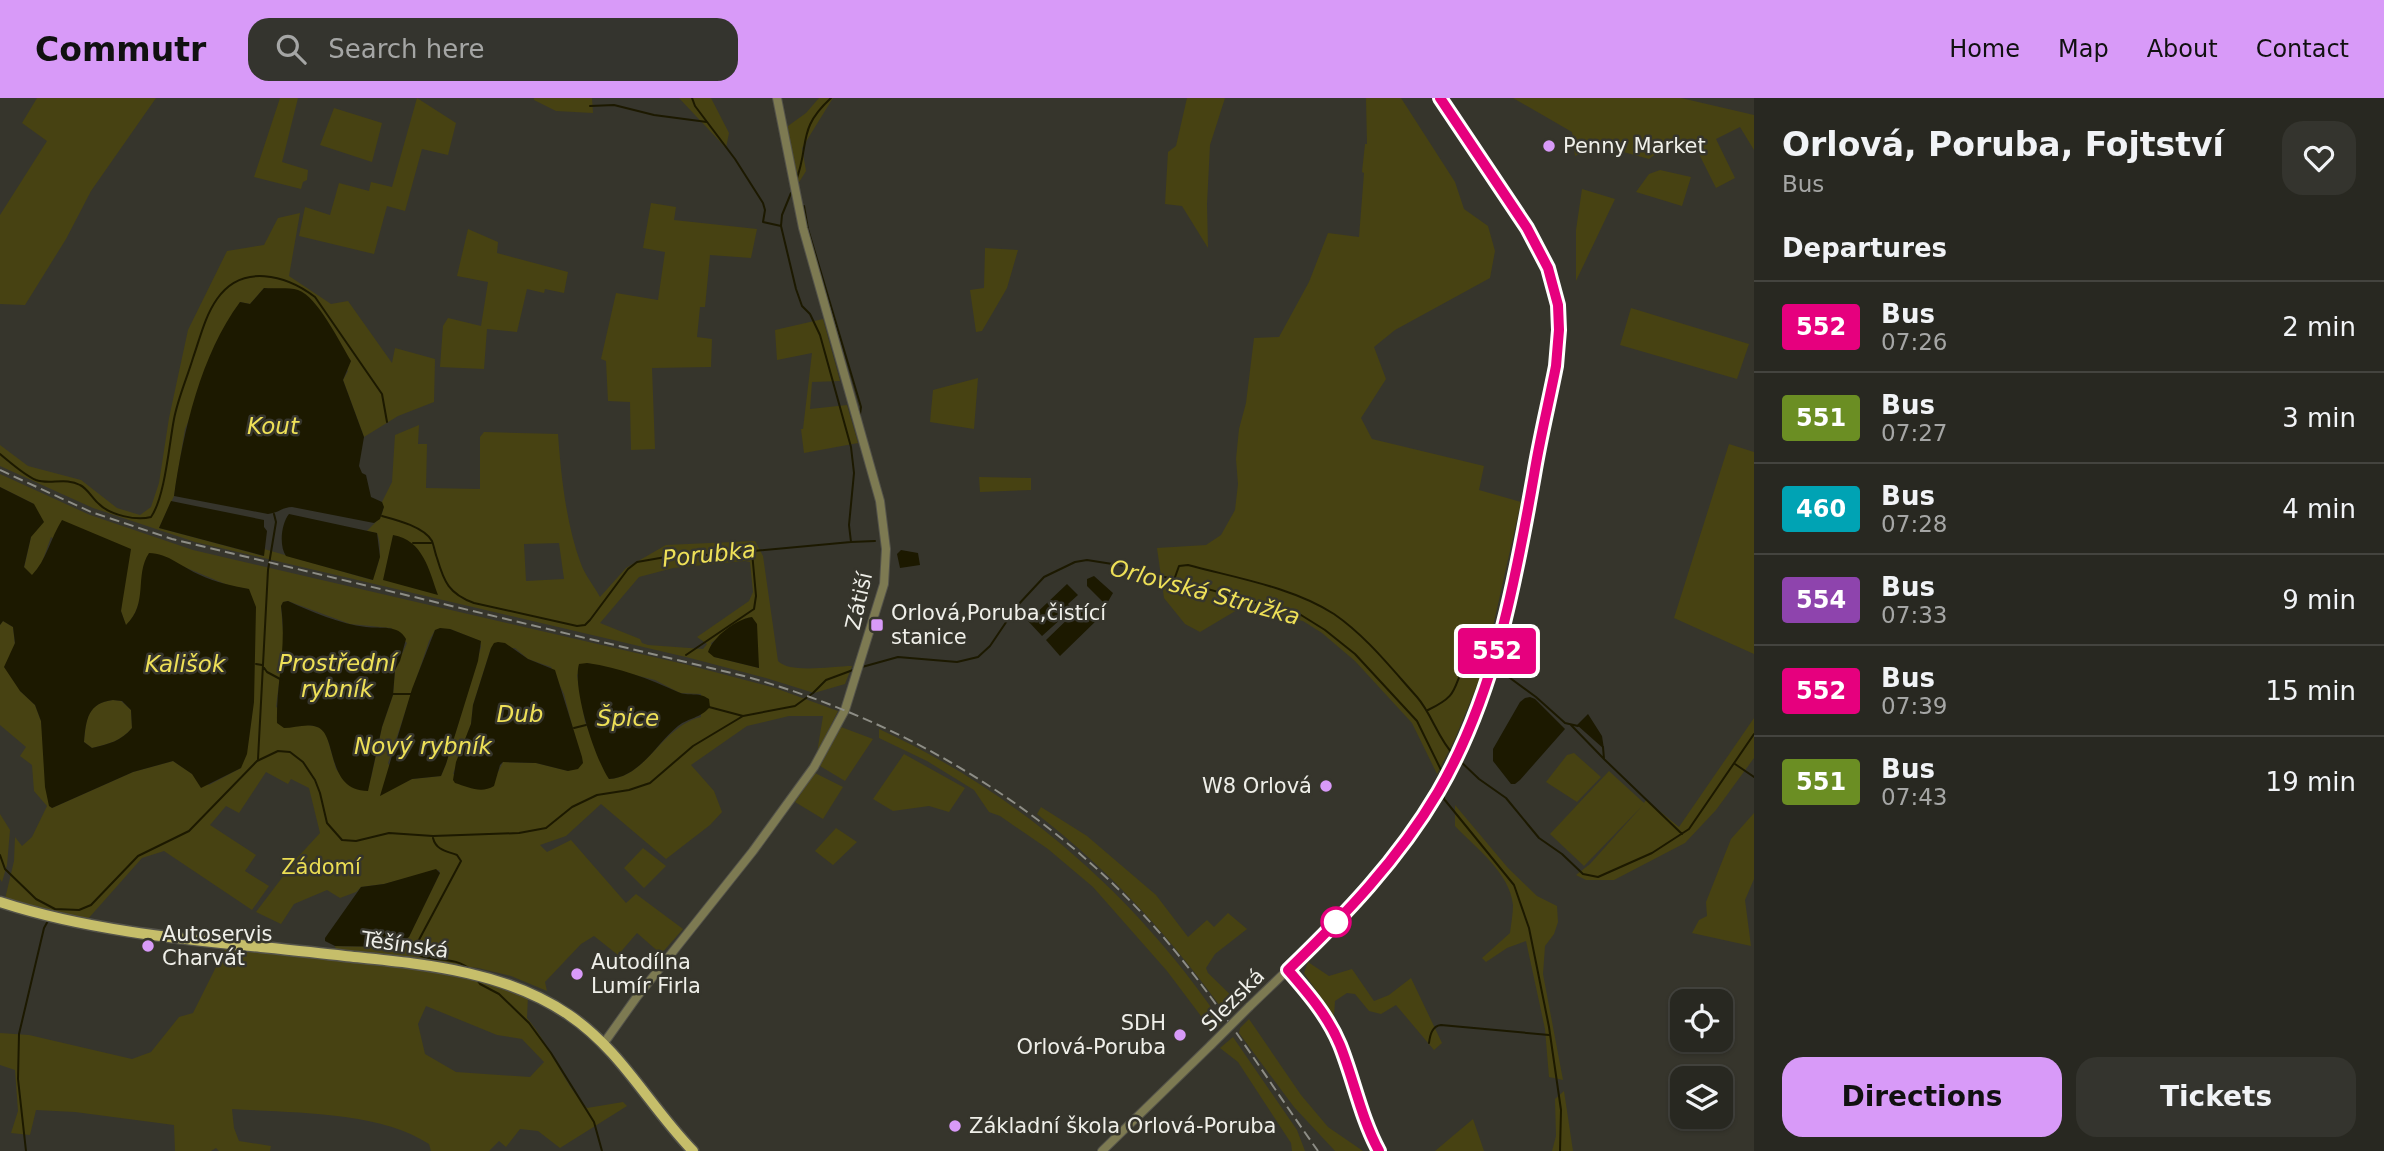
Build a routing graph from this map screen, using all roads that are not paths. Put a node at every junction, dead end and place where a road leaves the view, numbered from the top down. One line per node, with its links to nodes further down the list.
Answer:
1 (777, 98): 5 (street, Zátiší)
2 (1440, 98): 4 (street, Slezská)
3 (0, 902): 5 (main road, Těšínská)
4 (1288, 970): 7 (street, Slezská, bridge); 8 (street)
5 (604, 1043): 6 (main road, Těšínská)
6 (694, 1151)
7 (1102, 1151)
8 (1379, 1151)

